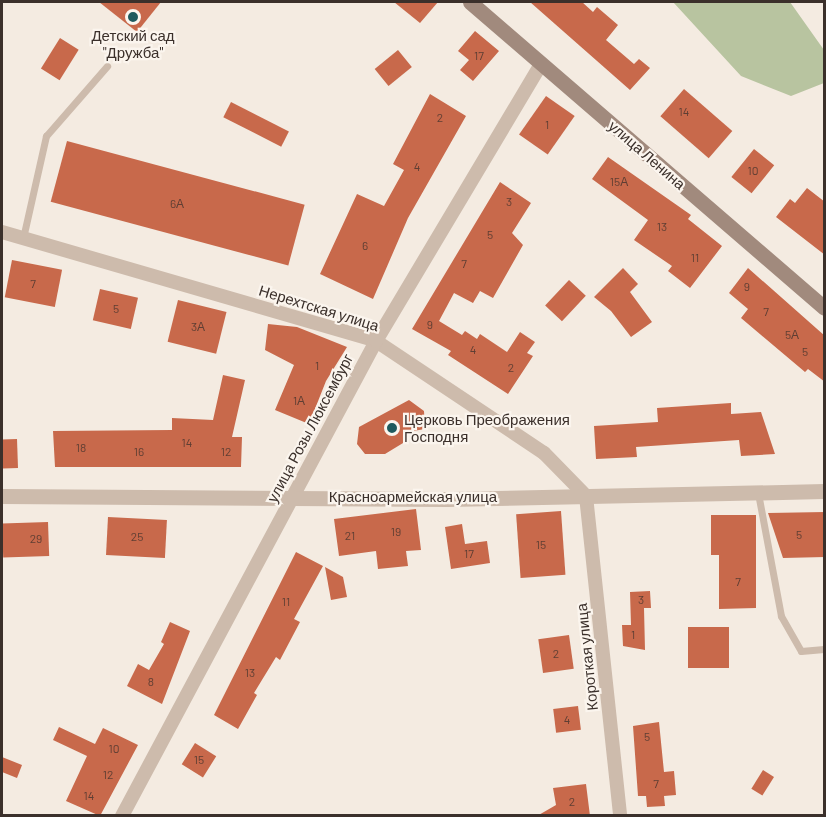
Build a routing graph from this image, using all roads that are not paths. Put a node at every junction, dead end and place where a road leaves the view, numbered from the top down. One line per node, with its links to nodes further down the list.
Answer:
1 (470, 2): 2 (main road, улица Ленина)
2 (541, 64): 6 (main road, улица Ленина); 7 (street, улица Розы Люксембург)
3 (107, 66): 5 (lane)
4 (2, 232): 5 (street, Нерехтская улица)
5 (23, 238): 7 (street, Нерехтская улица)
6 (825, 308)
7 (376, 341): 10 (street, улица Розы Люксембург); 12 (street, Нерехтская улица)
8 (825, 492): 9 (street, Красноармейская улица)
9 (758, 493): 12 (street, Красноармейская улица); 13 (lane)
10 (293, 495): 11 (street, Красноармейская улица); 12 (street, Красноармейская улица); 14 (street, улица Розы Люксембург)
11 (2, 496)
12 (586, 496): 15 (street, Короткая улица)
13 (825, 649)
14 (122, 816)
15 (620, 816)

